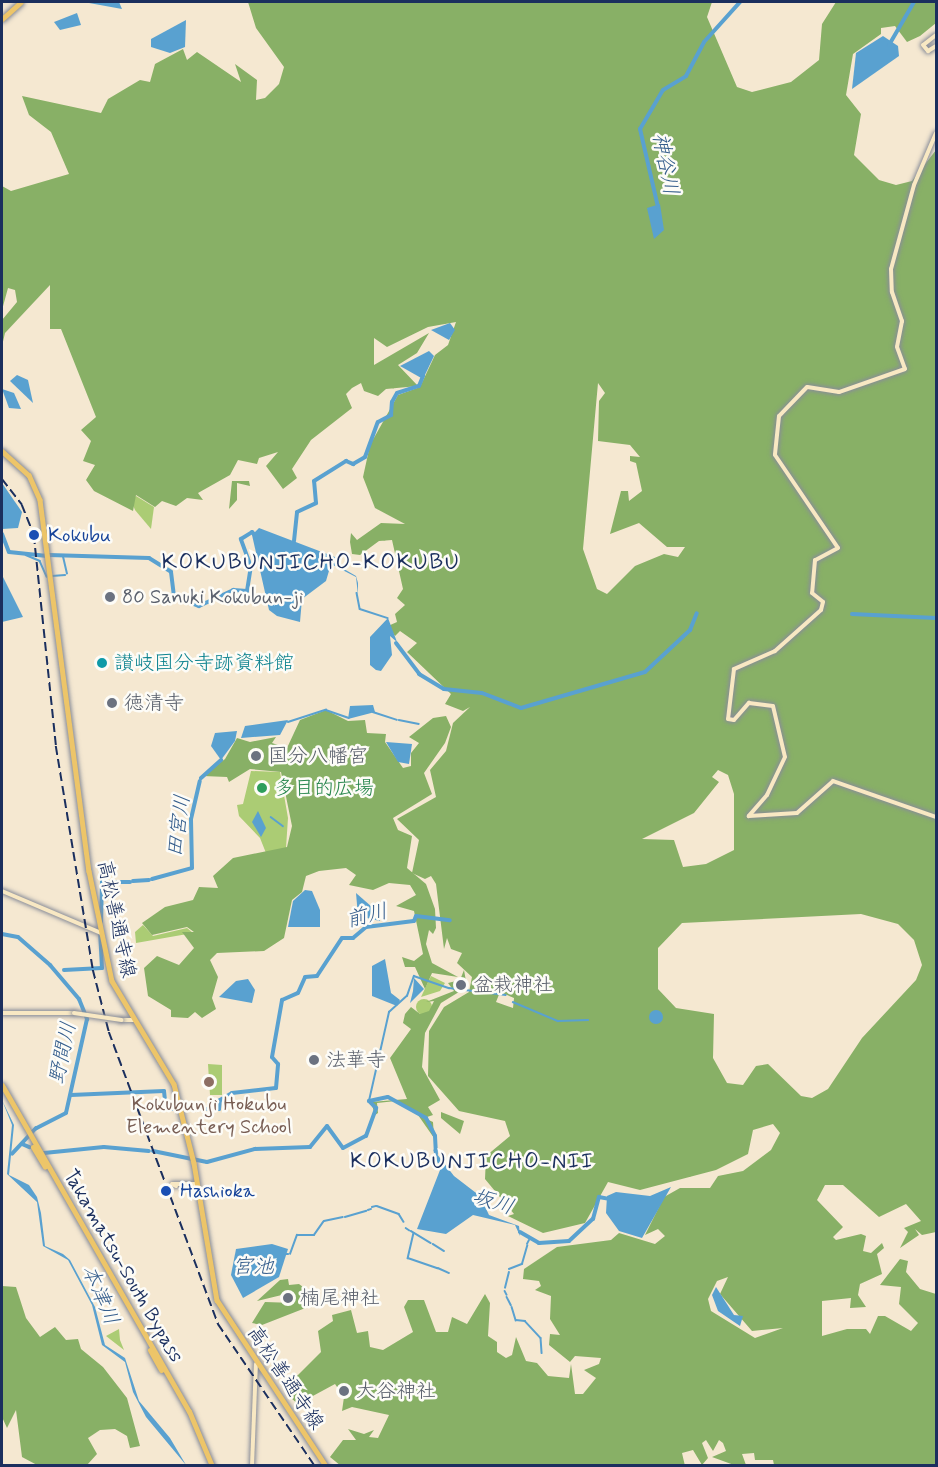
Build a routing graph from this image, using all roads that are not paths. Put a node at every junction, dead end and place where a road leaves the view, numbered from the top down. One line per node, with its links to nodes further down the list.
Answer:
1 (20, 2): 2 (highway)
2 (2, 18)
3 (936, 34): 4 (main road)
4 (936, 46)
5 (936, 133): 7 (main road)
6 (2, 451): 9 (main road, 高松善通寺線)
7 (936, 816)
8 (2, 891): 9 (main road)
9 (102, 933): 11 (main road, 高松善通寺線)
10 (2, 1013): 11 (main road, bridge)
11 (134, 1020): 15 (main road, 高松善通寺線)
12 (2, 1085): 14 (highway, Takamatsu-South Bypass)
13 (2, 1093): 14 (highway, Takamatsu-South Bypass)
14 (29, 1136): 18 (highway, Takamatsu-South Bypass)
15 (197, 1184): 16 (main road); 17 (main road, 高松善通寺線)
16 (176, 1186)
17 (256, 1364): 19 (main road); 20 (main road, 高松善通寺線)
18 (210, 1466)
19 (252, 1466)
20 (326, 1466)

